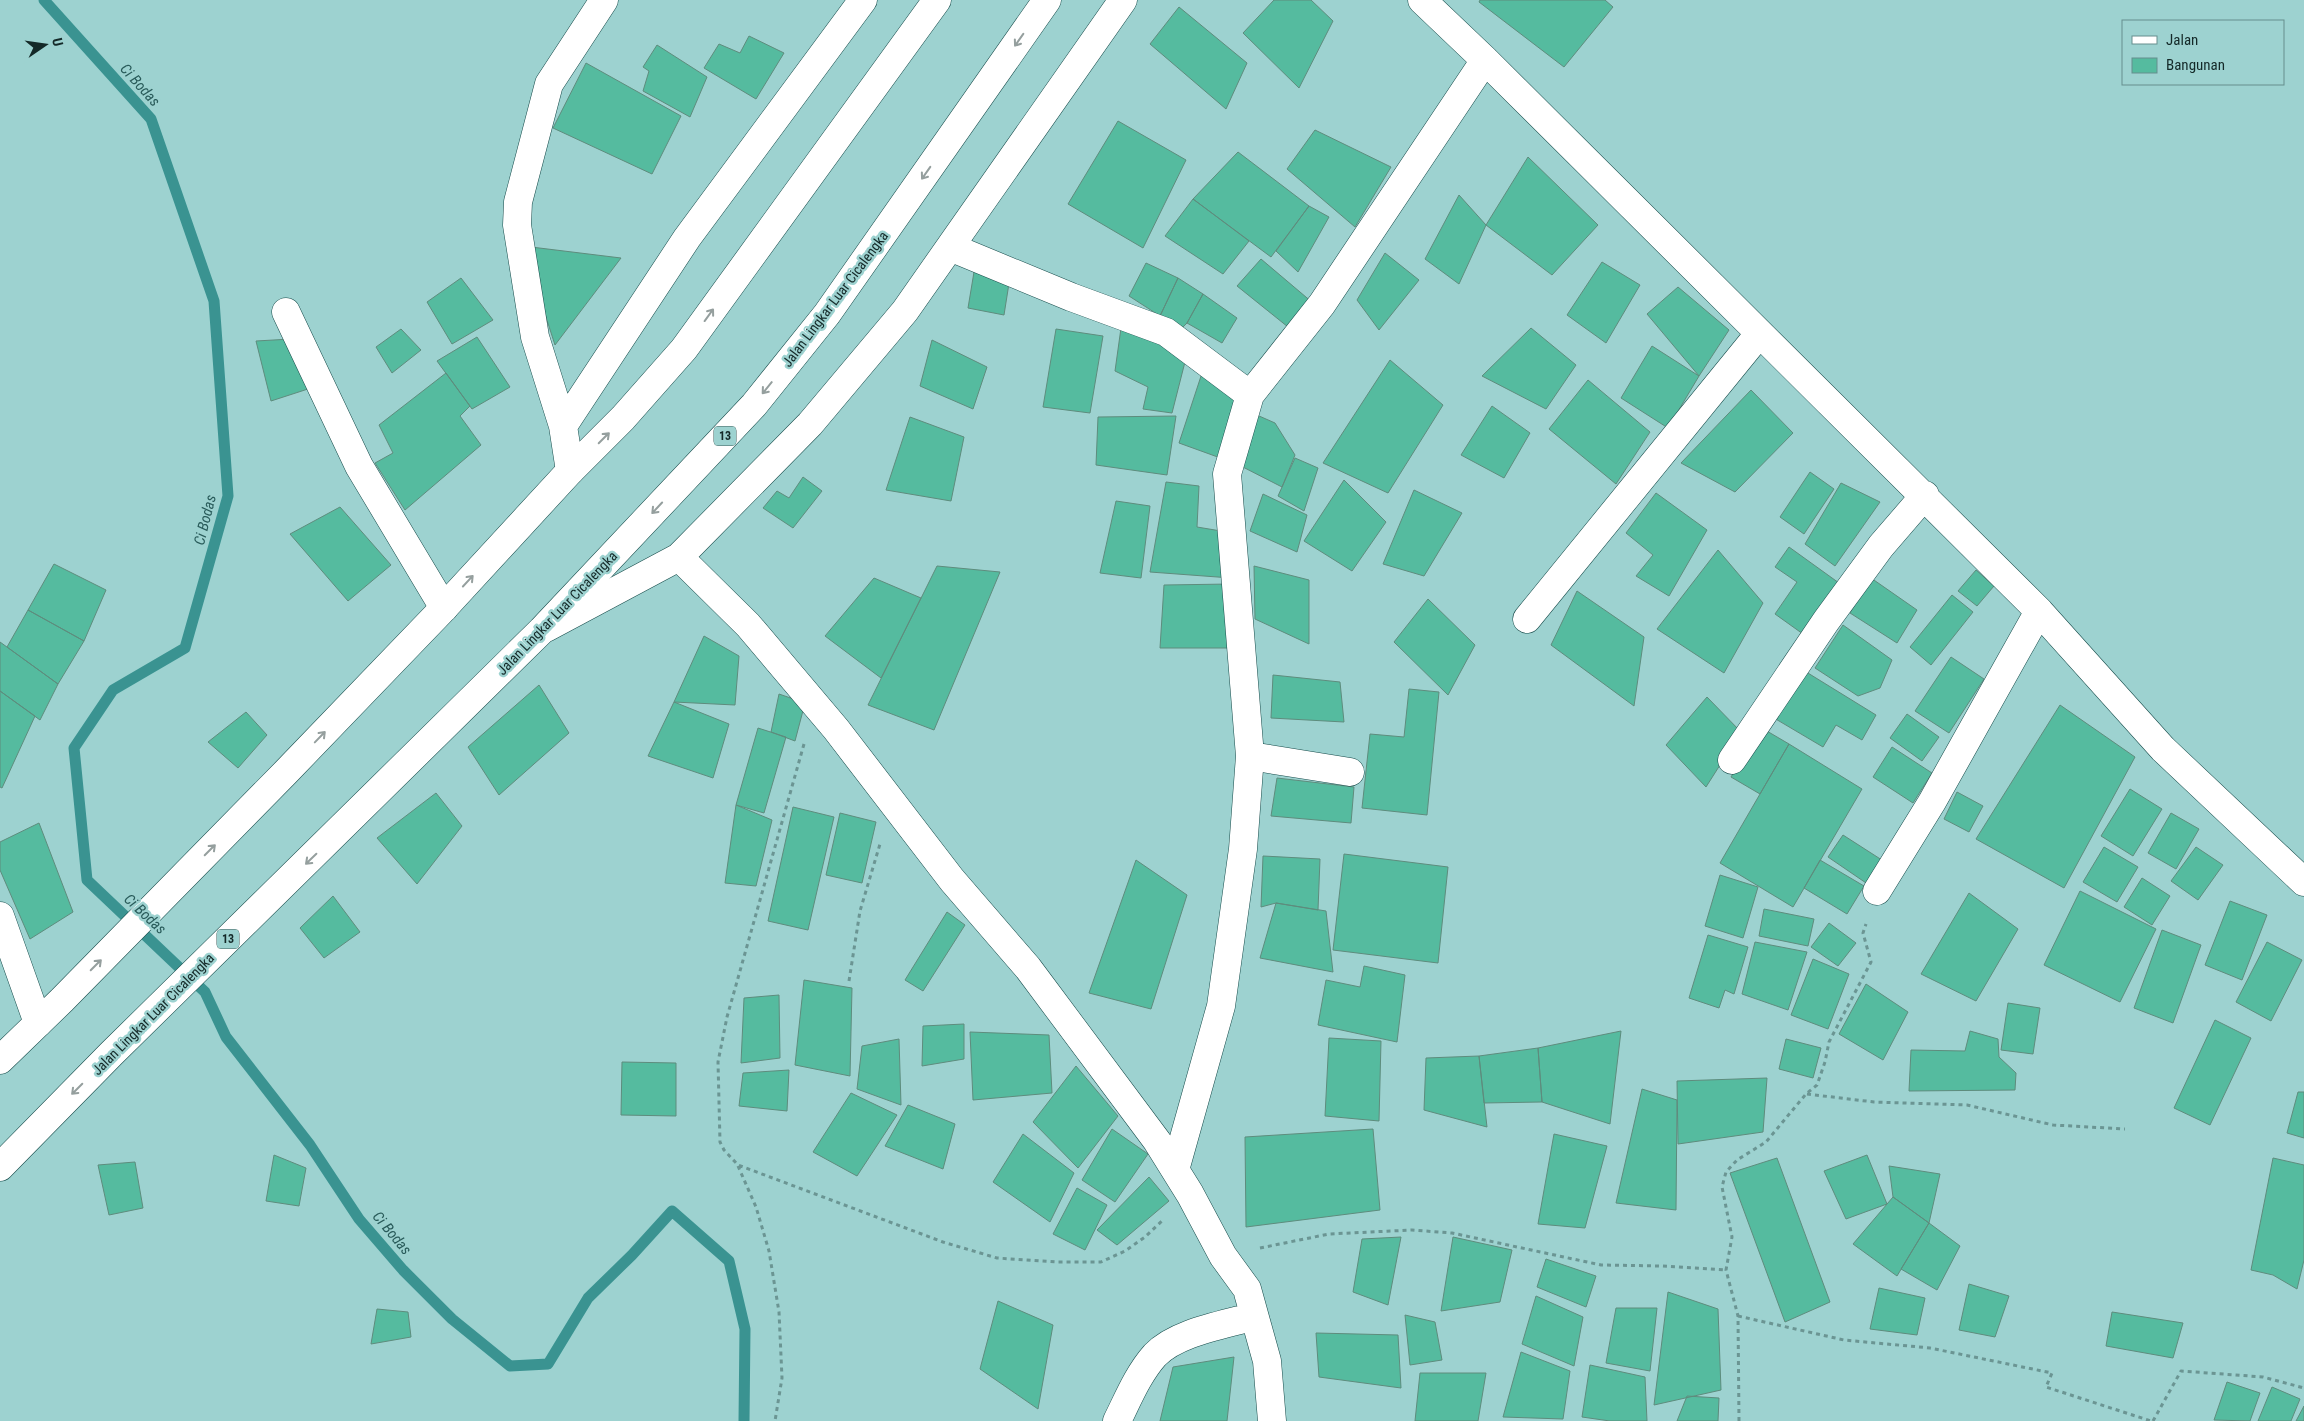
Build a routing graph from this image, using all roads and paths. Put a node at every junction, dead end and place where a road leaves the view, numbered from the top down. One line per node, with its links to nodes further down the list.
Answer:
1 (604, 0): 12 (main road)
2 (862, 0): 12 (main road)
3 (937, 0): 13 (main road, one-way to 3)
4 (1047, 0): 19 (main road, Jalan Lingkar Luar Cicalengka / 13, one-way to 19)
5 (1123, 0): 8 (main road)
6 (1422, 0): 7 (main road)
7 (1484, 60): 10 (main road); 11 (main road)
8 (950, 247): 11 (main road); 15 (main road)
9 (286, 312): 16 (main road)
10 (1759, 334): 14 (main road); 18 (main road)
11 (1250, 394): 21 (main road)
12 (563, 426): 13 (main road)
13 (570, 471): 16 (main road, one-way to 13)
14 (1924, 495): 17 (main road); 22 (main road)
15 (679, 558): 19 (main road); 20 (main road)
16 (444, 608): 29 (main road, one-way to 16)
17 (2039, 611): 25 (main road); 26 (main road)
18 (1527, 620)
19 (542, 630): 34 (main road, Jalan Lingkar Luar Cicalengka / 13, one-way to 34)
20 (816, 705): 24 (main road); 33 (path)
21 (1250, 756): 23 (main road); 35 (main road)
22 (1732, 760)
23 (1350, 772)
24 (892, 802): 28 (path); 35 (main road)
25 (2304, 882)
26 (1877, 891): 31 (path)
27 (0, 916): 29 (main road)
28 (849, 981)
29 (38, 1023): 30 (main road)
30 (0, 1060)
31 (1806, 1094): 32 (path); 38 (path)
32 (2125, 1129)
33 (738, 1165): 36 (path); 42 (path)
34 (0, 1167)
35 (1175, 1170): 36 (main road)
36 (1190, 1194): 37 (main road)
37 (1222, 1256): 38 (path); 39 (main road)
38 (1726, 1270): 40 (path)
39 (1254, 1316): 43 (main road); 44 (main road)
40 (1738, 1316): 45 (path); 46 (path)
41 (2304, 1388): 46 (path)
42 (775, 1421)
43 (1117, 1421)
44 (1272, 1421)
45 (1739, 1421)
46 (2152, 1421)

